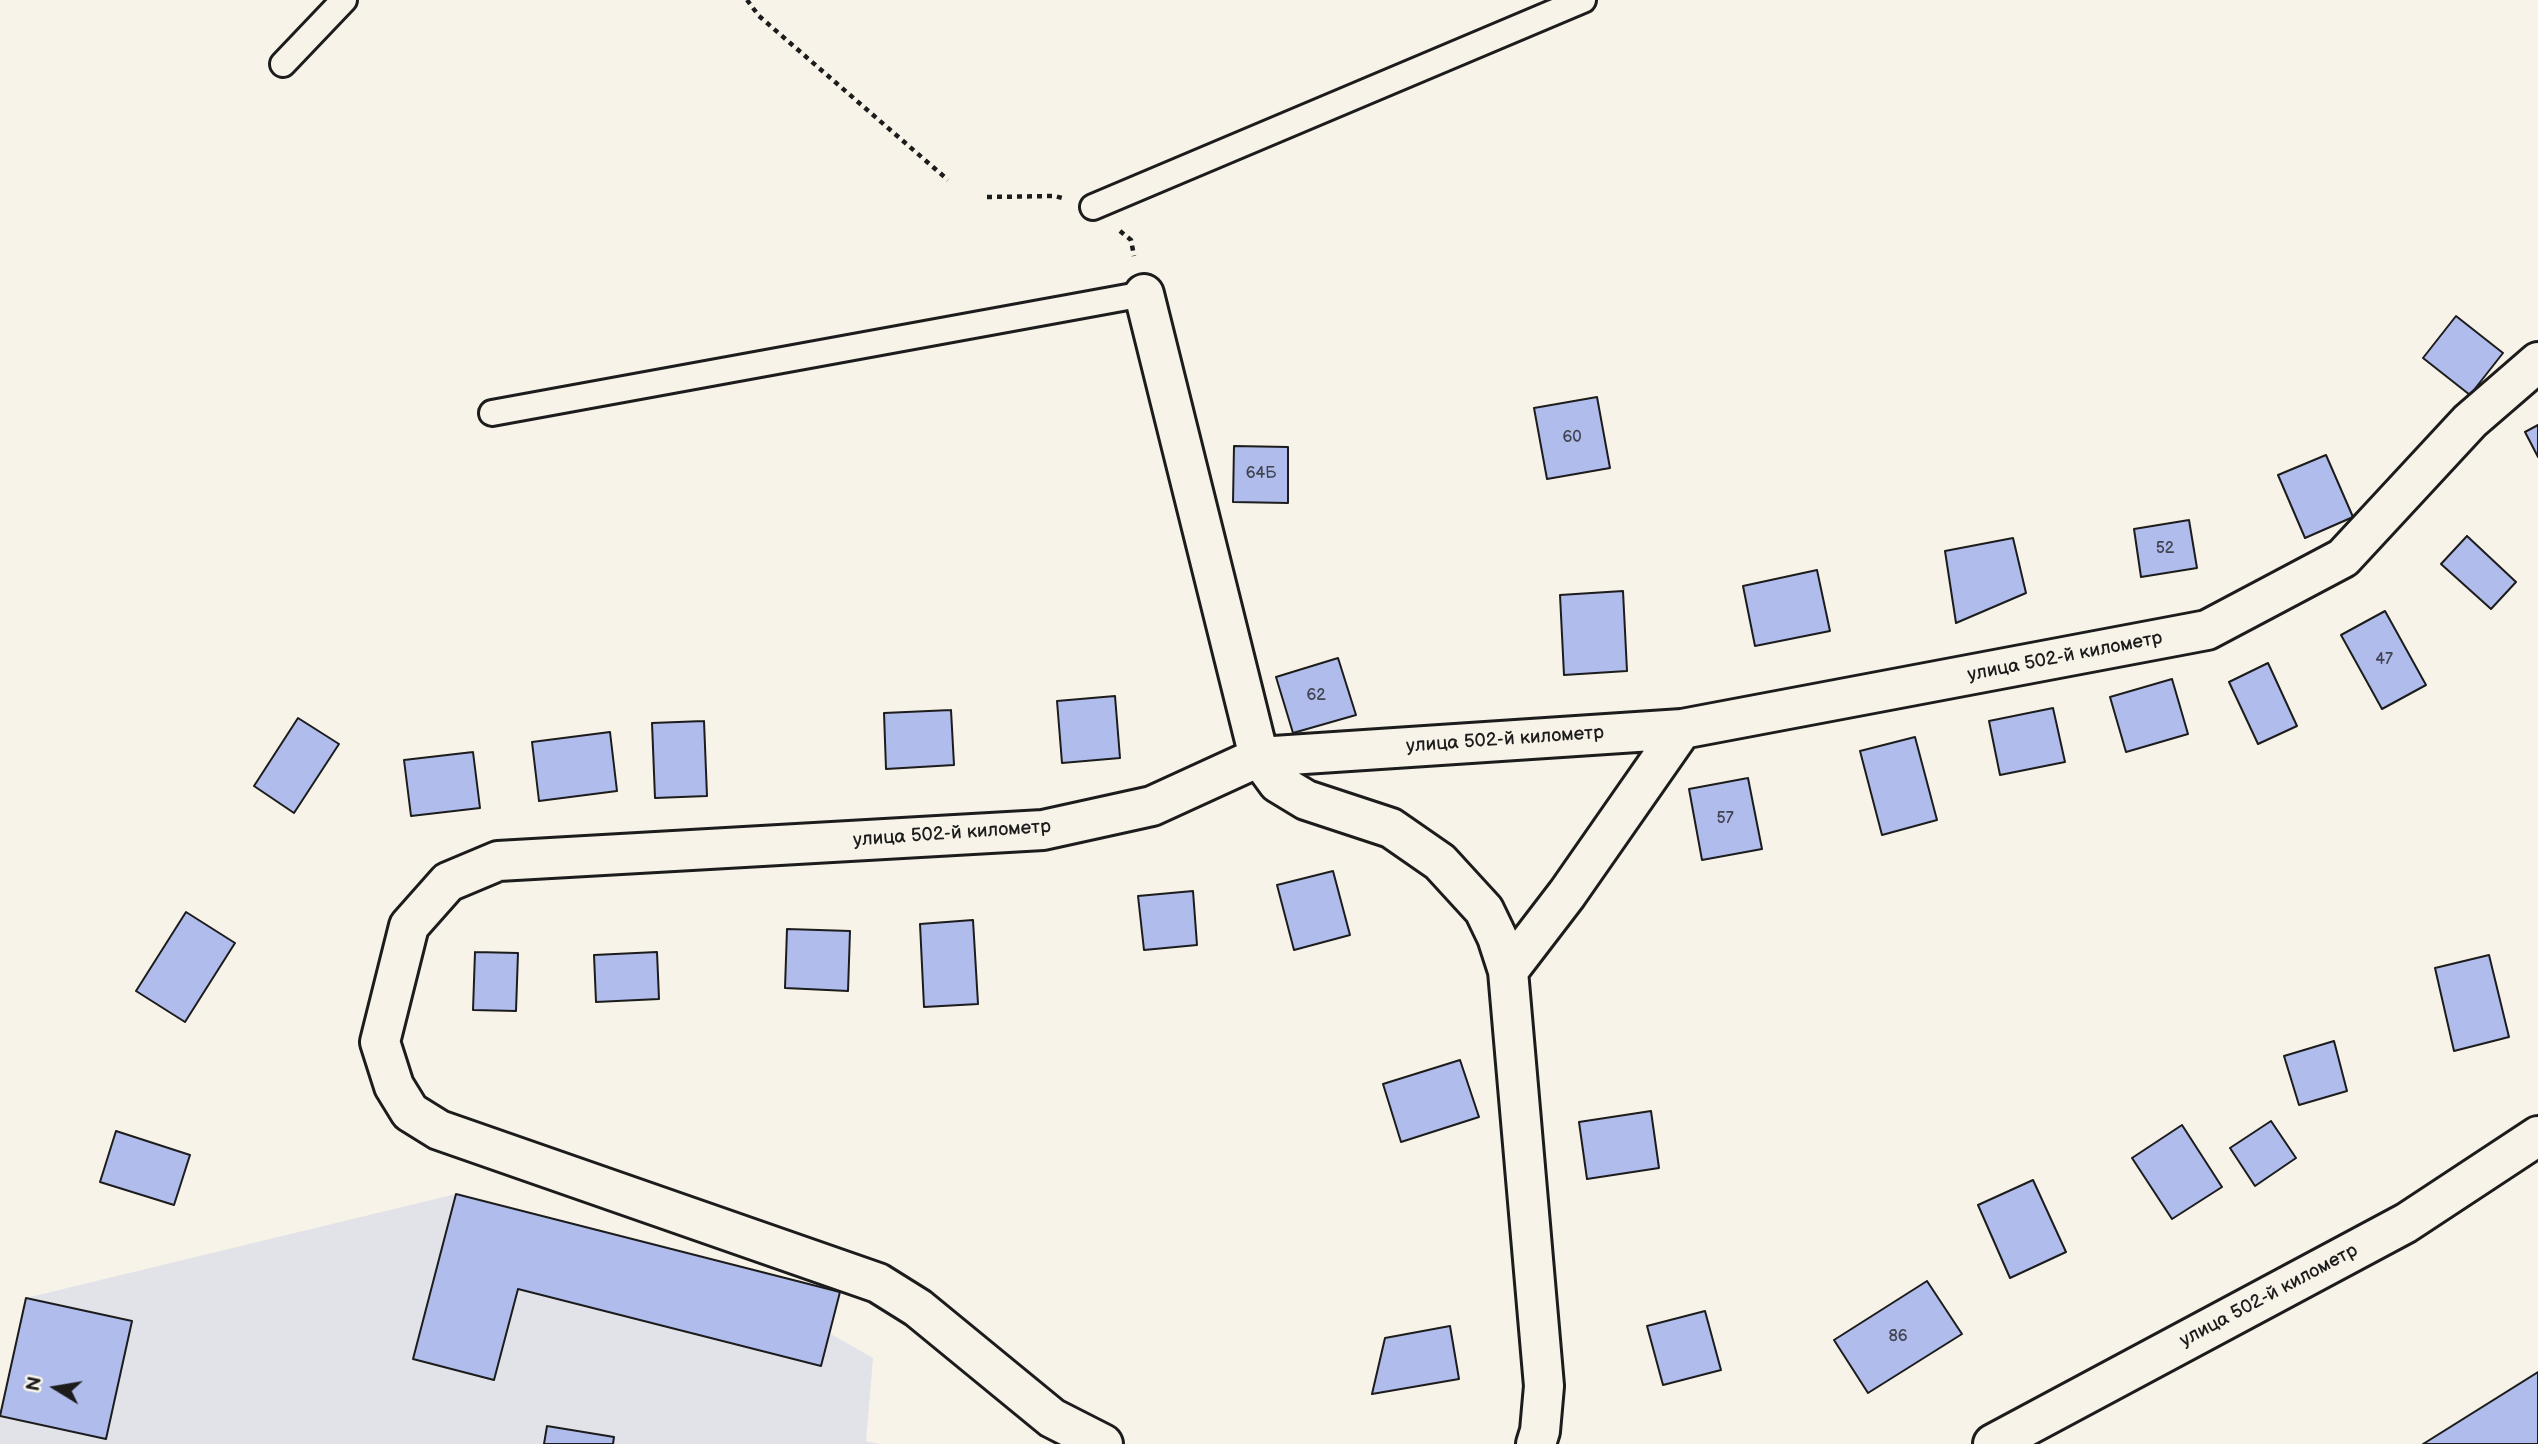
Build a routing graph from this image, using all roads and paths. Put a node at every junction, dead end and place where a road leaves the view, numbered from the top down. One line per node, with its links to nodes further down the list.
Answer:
1 (344, 0): 4 (lane)
2 (747, 0): 5 (path)
3 (1583, 0): 6 (lane)
4 (283, 64)
5 (948, 180)
6 (1093, 207)
7 (1144, 294): 9 (lane); 11 (street)
8 (2538, 362): 10 (street, улица 502-й километр)
9 (492, 413)
10 (1682, 729): 11 (street, улица 502-й километр); 12 (street)
11 (1259, 757): 12 (street); 14 (street, улица 502-й километр)
12 (1508, 971): 15 (street)
13 (2538, 1136): 16 (street, улица 502-й километр)
14 (1103, 1444)
15 (1536, 1444)
16 (1993, 1444)

